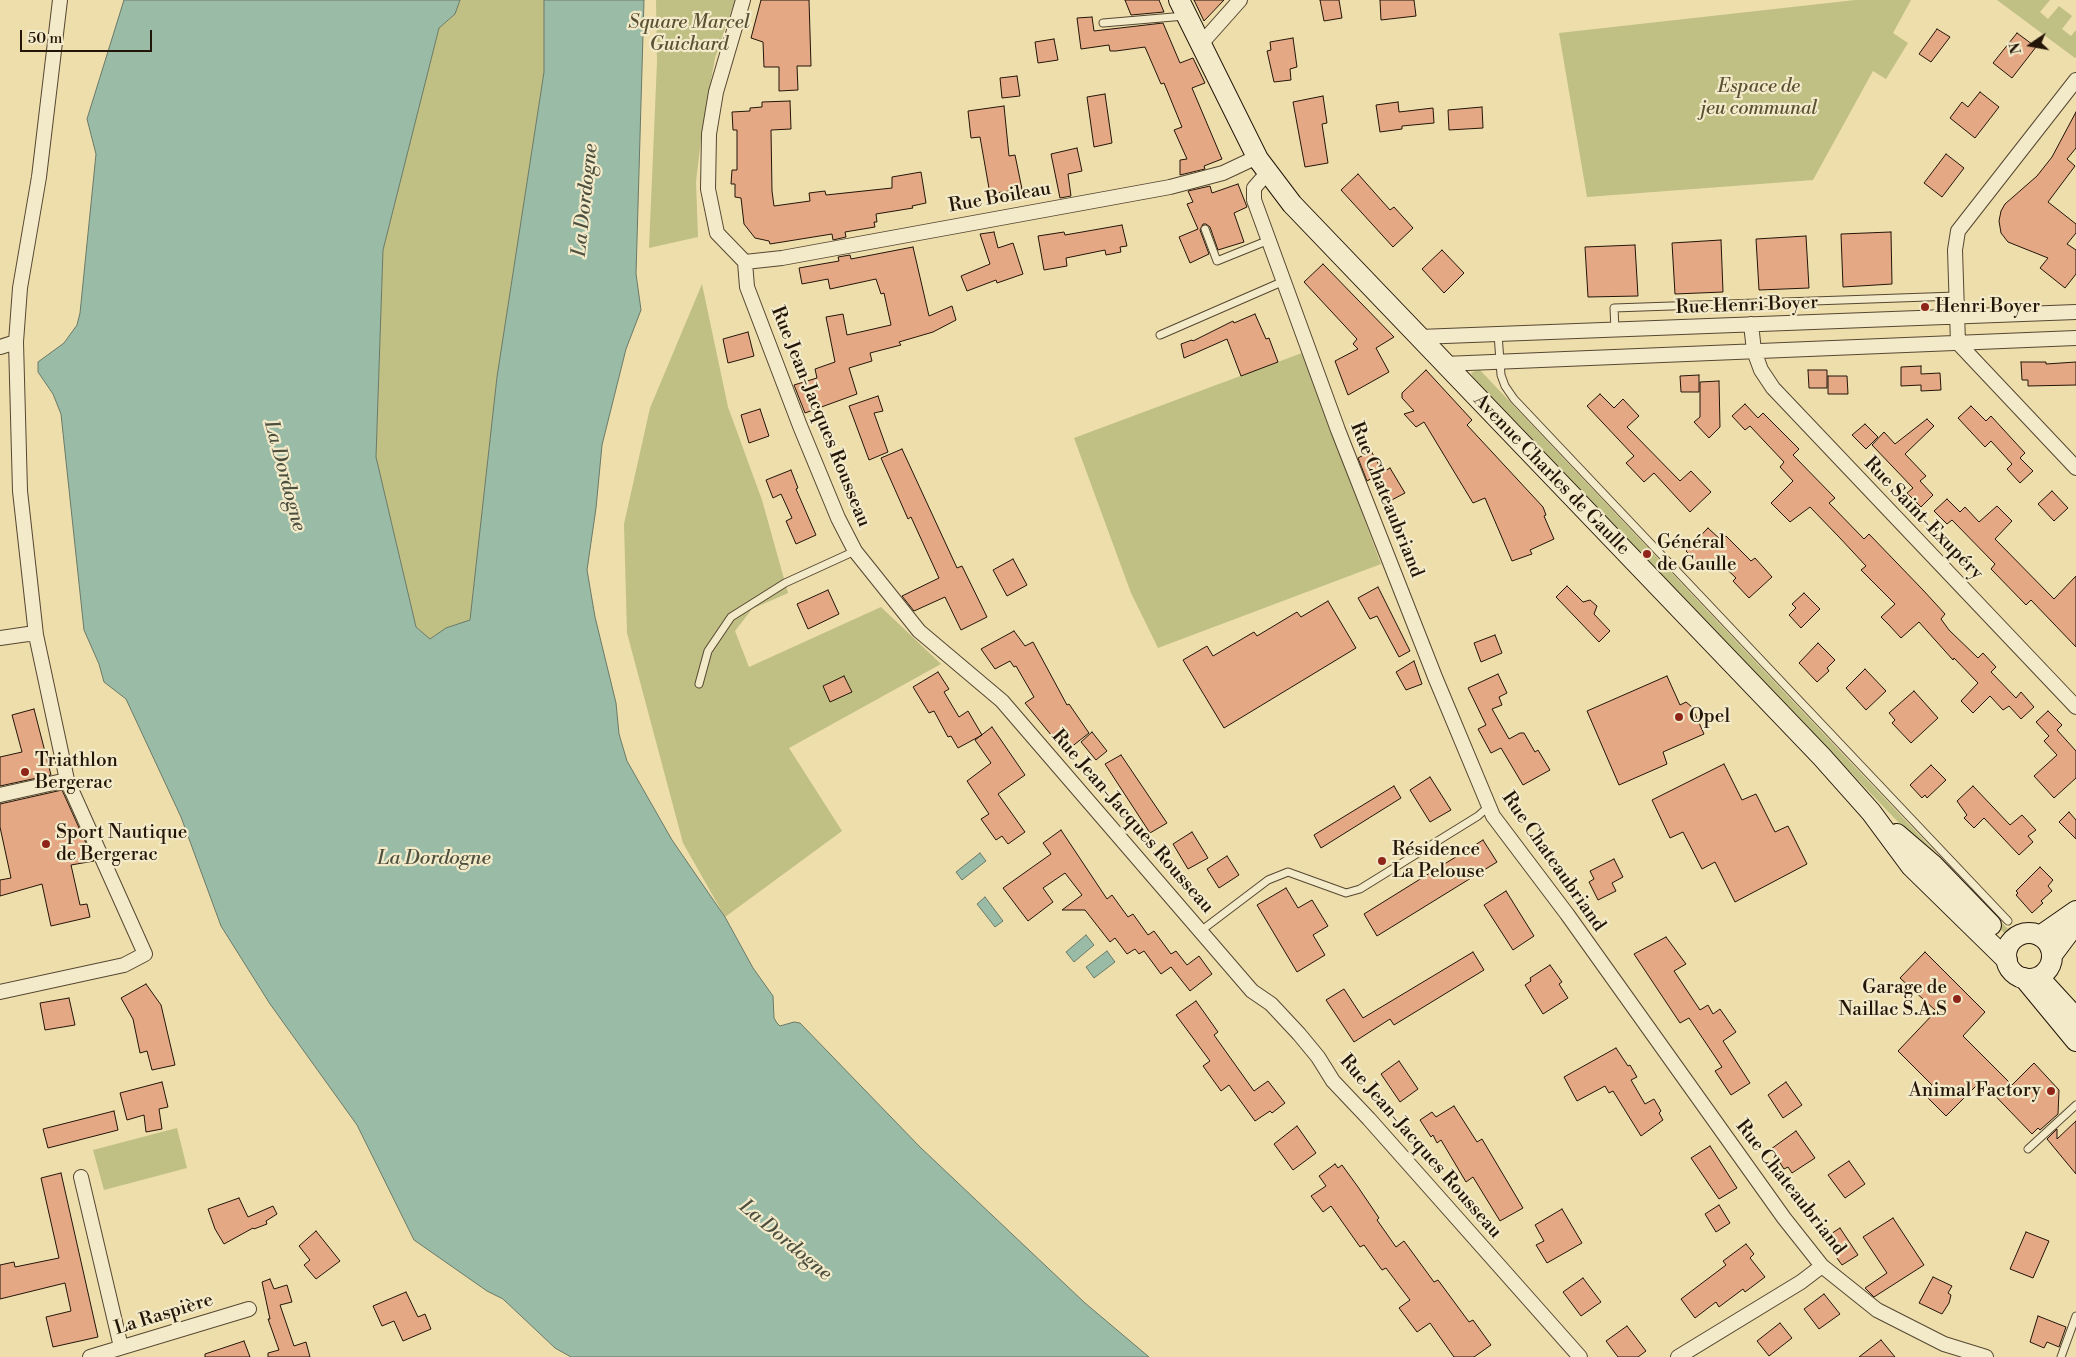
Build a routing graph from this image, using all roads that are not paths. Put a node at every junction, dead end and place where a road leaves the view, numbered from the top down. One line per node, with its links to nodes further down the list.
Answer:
1 (60, 0): 22 (street)
2 (743, 0): 11 (street)
3 (1240, 0): 6 (street)
4 (1182, 8): 5 (lane); 6 (main road, Avenue Charles de Gaulle)
5 (1103, 22)
6 (1200, 45): 8 (main road, Avenue Charles de Gaulle)
7 (2076, 80): 13 (street)
8 (1262, 164): 10 (street, Rue Chateaubriand); 11 (street, Rue Boileau); 20 (main road, Avenue Charles de Gaulle)
9 (1204, 229): 10 (lane)
10 (1269, 240): 12 (street, Rue Chateaubriand)
11 (746, 262): 29 (street, Rue Jean-Jacques Rousseau)
12 (1284, 281): 19 (lane); 36 (street, Rue Chateaubriand)
13 (1956, 296): 15 (street); 17 (lane)
14 (2076, 312): 15 (street, Rue Henri Boyer)
15 (1957, 316): 16 (street, Rue Henri Boyer); 23 (street)
16 (1751, 324): 17 (street, Rue Henri Boyer); 25 (street, Rue Saint-Exupéry)
17 (1616, 330): 18 (street, Rue Henri Boyer)
18 (1498, 334): 20 (street, Rue Henri Boyer); 26 (lane)
19 (1160, 335)
20 (1419, 338): 27 (main road, Avenue Charles de Gaulle)
21 (2076, 338): 23 (street)
22 (16, 342): 24 (street); 30 (street)
23 (1958, 343): 25 (street); 28 (street)
24 (0, 347)
25 (1754, 351): 26 (street); 33 (street, Rue Saint-Exupéry)
26 (1500, 362): 27 (street); 38 (lane)
27 (1444, 364): 42 (main road, Avenue Charles de Gaulle)
28 (2076, 468)
29 (855, 551): 32 (lane); 40 (street, Rue Jean-Jacques Rousseau)
30 (36, 635): 31 (street); 34 (street)
31 (0, 638)
32 (699, 684)
33 (2076, 707)
34 (67, 780): 35 (street); 45 (street)
35 (0, 795)
36 (1488, 807): 40 (lane); 51 (street, Rue Chateaubriand)
37 (2076, 911): 41 (main road)
38 (2008, 921)
39 (2076, 923): 43 (main road)
40 (1202, 930): 56 (street, Rue Jean-Jacques Rousseau)
41 (2040, 936): 42 (main road); 43 (main road)
42 (2008, 953): 44 (main road)
43 (2052, 954): 44 (main road)
44 (2031, 978): 46 (main road); 47 (main road)
45 (0, 992)
46 (2076, 1018)
47 (2076, 1041)
48 (2076, 1105): 49 (lane)
49 (2028, 1149)
50 (81, 1177): 54 (street)
51 (1822, 1266): 57 (street); 58 (street, Rue Chateaubriand)
52 (249, 1309): 54 (street, La Raspière)
53 (2076, 1316): 59 (lane)
54 (121, 1347): 55 (street, La Raspière)
55 (90, 1357)
56 (1580, 1357)
57 (1678, 1357)
58 (1986, 1357)
59 (2061, 1357)

